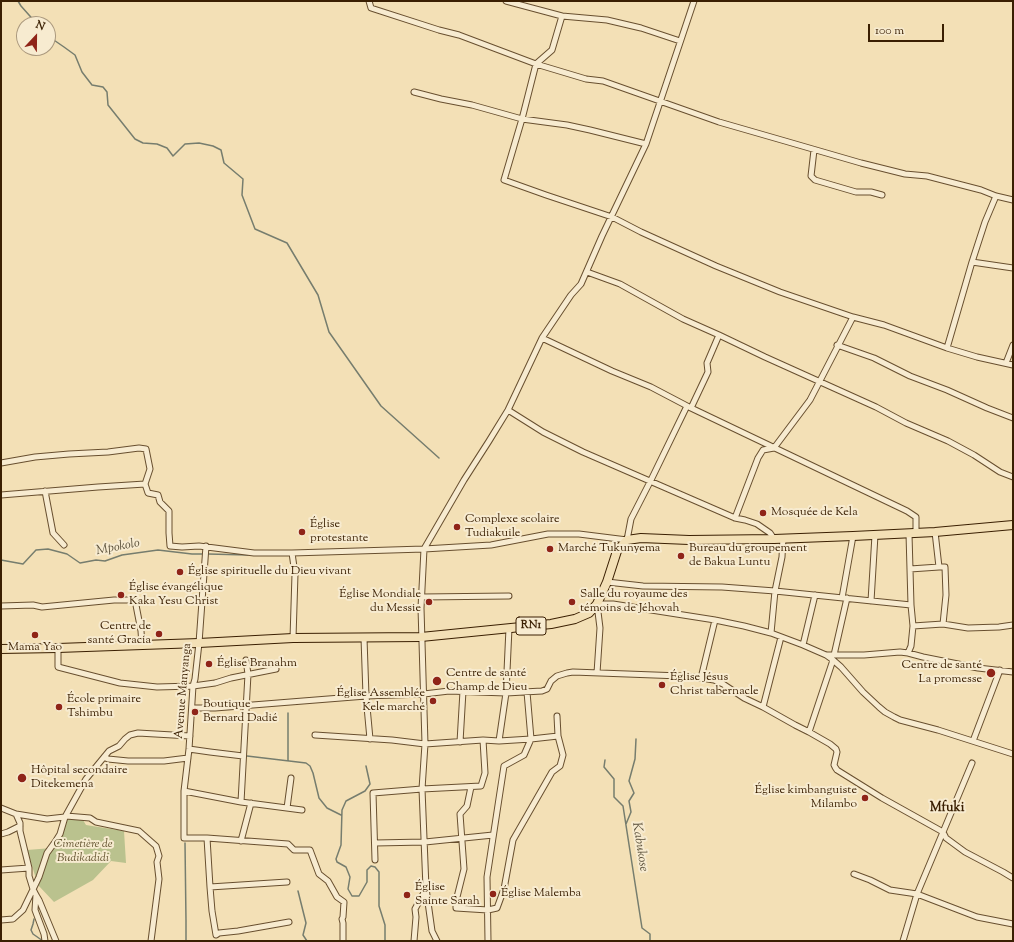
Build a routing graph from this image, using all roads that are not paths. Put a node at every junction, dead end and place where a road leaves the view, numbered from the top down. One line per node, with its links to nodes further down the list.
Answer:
1 (369, 1): 6 (street)
2 (506, 1): 4 (street)
3 (694, 1): 5 (street)
4 (562, 16): 5 (street); 6 (street)
5 (680, 41): 8 (street)
6 (536, 64): 8 (street); 9 (street)
7 (414, 92): 9 (street)
8 (660, 102): 10 (street); 11 (street)
9 (522, 119): 10 (street); 15 (street)
10 (646, 144): 15 (street)
11 (814, 150): 12 (street); 13 (street)
12 (882, 194)
13 (996, 196): 14 (street); 16 (street)
14 (1013, 200)
15 (612, 217): 18 (street); 19 (street)
16 (972, 262): 17 (street); 24 (street)
17 (1013, 268)
18 (586, 272): 20 (street); 21 (street)
19 (852, 316): 22 (street); 24 (street)
20 (719, 335): 27 (street); 28 (street)
21 (542, 338): 28 (street); 29 (street)
22 (837, 345): 27 (street); 30 (street)
23 (1013, 345): 25 (street)
24 (947, 348): 25 (street)
25 (1006, 363): 26 (street)
26 (1013, 365)
27 (819, 382): 31 (street); 33 (street)
28 (689, 407): 31 (street); 34 (street)
29 (508, 410): 34 (street); 48 (street)
30 (1013, 418)
31 (774, 448): 38 (street); 41 (street)
32 (1, 463): 35 (street)
33 (1013, 478)
34 (651, 480): 38 (street); 45 (street)
35 (145, 484): 36 (street); 47 (street)
36 (45, 491): 37 (street); 46 (street)
37 (1, 495)
38 (735, 518): 44 (street)
39 (1013, 525): 40 (highway)
40 (935, 532): 41 (highway); 50 (street)
41 (913, 534): 42 (highway); 51 (street)
42 (875, 535): 43 (highway); 58 (street)
43 (853, 536): 44 (highway); 57 (street)
44 (778, 539): 45 (highway); 53 (street)
45 (627, 540): 48 (street); 52 (highway, RN1)
46 (64, 545)
47 (206, 546): 49 (street); 72 (street, Avenue Manyanga)
48 (424, 549): 49 (street); 56 (street)
49 (292, 553): 70 (street)
50 (940, 566): 51 (street); 63 (street)
51 (910, 569): 60 (street)
52 (608, 582): 53 (street); 59 (highway, RN1)
53 (776, 591): 54 (street); 67 (street)
54 (815, 595): 57 (street); 74 (street)
55 (509, 596): 56 (street)
56 (422, 598): 68 (street)
57 (844, 598): 58 (street); 78 (street)
58 (871, 601): 60 (street)
59 (597, 604): 62 (street); 66 (highway, RN1); 83 (street)
60 (911, 605): 64 (street)
61 (1, 606): 73 (street)
62 (715, 620): 67 (street); 85 (street)
63 (943, 624): 64 (street); 65 (street)
64 (913, 626): 77 (street)
65 (1013, 626)
66 (509, 628): 68 (highway, RN1); 89 (street)
67 (771, 633): 69 (street)
68 (421, 637): 71 (highway, RN1); 90 (street)
69 (781, 637): 74 (street); 93 (street)
70 (293, 638): 71 (highway, RN1); 72 (highway, RN1)
71 (364, 638): 91 (street)
72 (199, 643): 73 (highway, RN1); 86 (street, Avenue Manyanga)
73 (142, 645): 75 (highway, RN1)
74 (803, 645): 78 (street)
75 (58, 648): 76 (highway, RN1); 86 (street)
76 (1, 649)
77 (908, 653): 78 (street); 81 (street)
78 (833, 657): 96 (street); 104 (street)
79 (246, 660): 84 (street)
80 (276, 668): 84 (street)
81 (1000, 670): 82 (street); 104 (street)
82 (1013, 672)
83 (597, 673): 85 (street); 88 (street)
84 (248, 674): 86 (street); 92 (street)
85 (701, 678): 93 (street)
86 (193, 686): 94 (street, Avenue Manyanga)
87 (463, 692): 89 (street); 90 (street); 105 (street)
88 (527, 692): 89 (street); 101 (street)
89 (506, 693): 103 (street)
90 (424, 694): 91 (street); 106 (street)
91 (366, 696): 92 (street); 100 (street)
92 (246, 705): 94 (street); 109 (street)
93 (763, 707): 96 (street)
94 (192, 708): 98 (street, Avenue Manyanga)
95 (556, 716): 99 (street)
96 (809, 732): 125 (street)
97 (315, 735): 100 (street)
98 (190, 736): 107 (street, Avenue Manyanga); 110 (street)
99 (558, 736): 101 (street); 144 (street)
100 (370, 739): 106 (street)
101 (531, 739): 103 (street); 127 (street)
102 (483, 740): 103 (street); 105 (street); 114 (street)
103 (499, 741)
104 (973, 741): 108 (street)
105 (460, 742): 106 (street)
106 (425, 744): 115 (street)
107 (189, 749): 109 (street); 111 (street, Avenue Manyanga)
108 (1013, 754)
109 (243, 756): 117 (street)
110 (104, 757): 111 (street); 123 (street)
111 (188, 758): 116 (street, Avenue Manyanga)
112 (972, 763): 125 (street)
113 (291, 778): 120 (street)
114 (471, 786): 115 (street); 129 (street)
115 (422, 789): 131 (street); 132 (street)
116 (184, 791): 117 (street); 128 (street, Avenue Manyanga)
117 (241, 802): 118 (street)
118 (251, 803): 120 (street); 130 (street)
119 (1, 808): 122 (street)
120 (287, 808): 121 (street)
121 (302, 810)
122 (16, 814): 123 (street); 124 (street)
123 (65, 817): 141 (street); 150 (street)
124 (20, 826): 126 (street); 134 (street)
125 (943, 832): 137 (street); 142 (street)
126 (1, 834)
127 (493, 836): 129 (street); 144 (street)
128 (207, 838): 130 (street); 139 (street)
129 (462, 839): 131 (street); 144 (street)
130 (241, 841): 151 (street)
131 (424, 842): 132 (street); 140 (street)
132 (375, 843): 133 (street)
133 (375, 860)
134 (29, 868): 135 (street); 141 (street)
135 (1, 870)
136 (854, 874): 142 (street)
137 (1013, 878)
138 (287, 882): 139 (street)
139 (210, 887): 146 (street)
140 (426, 888): 152 (street); 153 (street)
141 (33, 889): 143 (street); 145 (street)
142 (917, 894): 147 (street); 155 (street)
143 (36, 895): 148 (street); 149 (street)
144 (488, 910): 154 (street)
145 (1, 920)
146 (289, 922)
147 (1013, 924)
148 (45, 941)
149 (56, 941)
150 (151, 941)
151 (343, 941)
152 (414, 941)
153 (437, 941)
154 (488, 941)
155 (903, 941)

